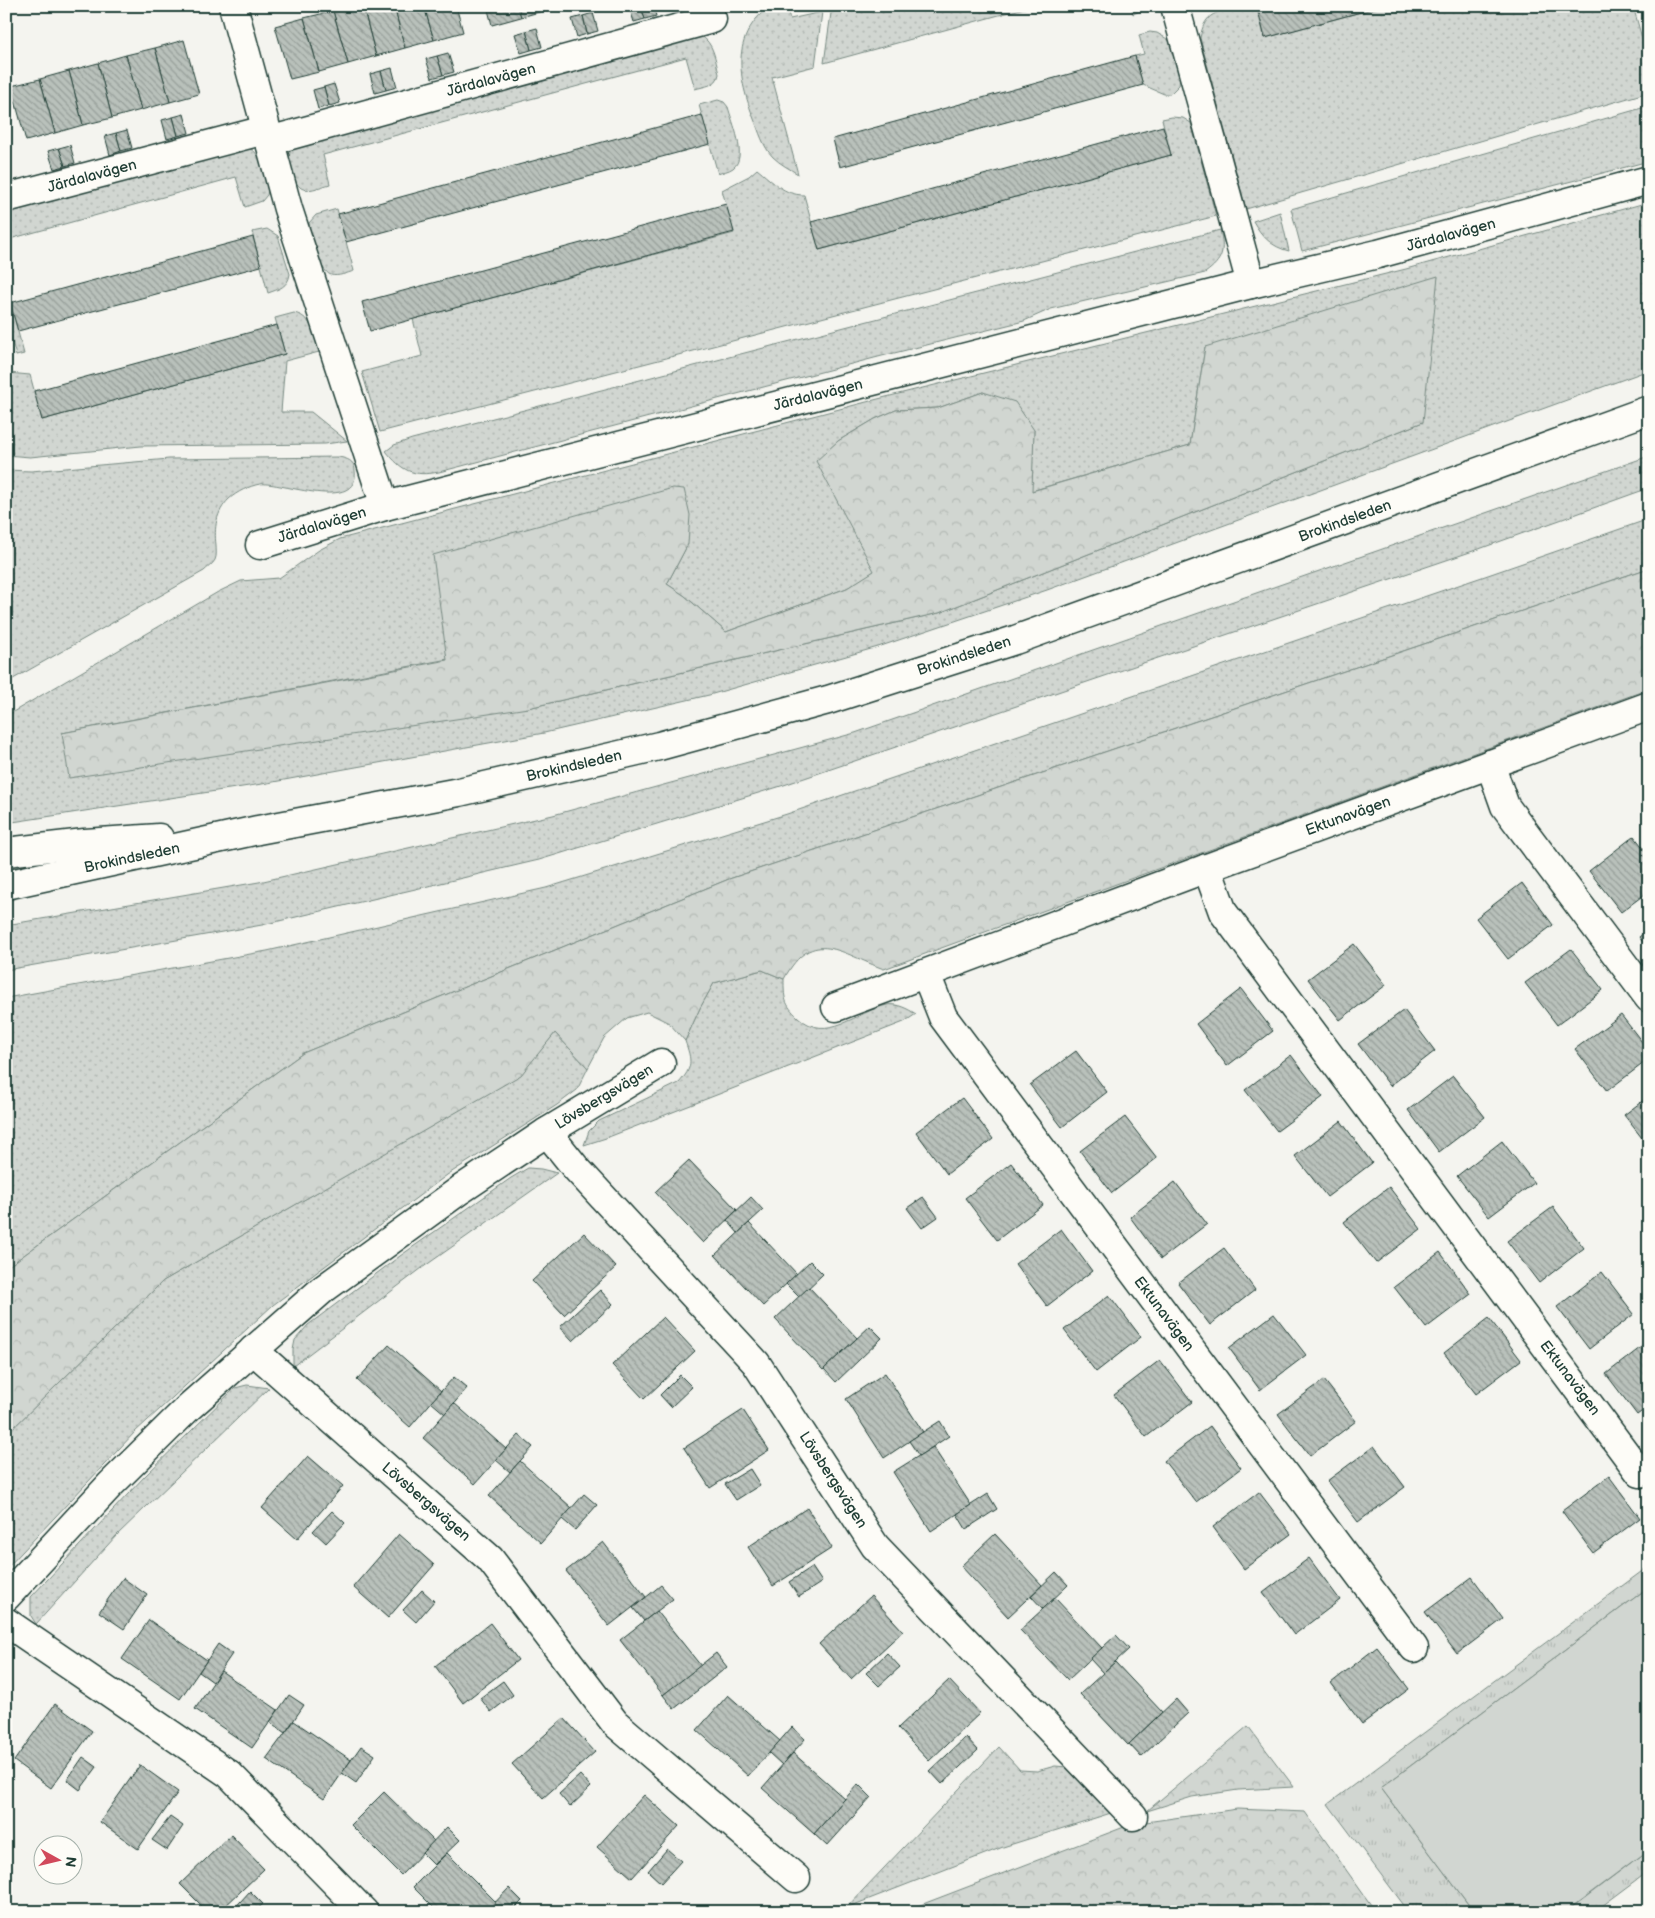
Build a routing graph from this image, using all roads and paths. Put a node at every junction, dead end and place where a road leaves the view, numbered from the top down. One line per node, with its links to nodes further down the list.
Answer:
1 (233, 6): 4 (street, Järdalavägen)
2 (1175, 6): 7 (street)
3 (712, 19): 4 (street, Järdalavägen)
4 (267, 135): 6 (street, Järdalavägen); 9 (street, Järdalavägen)
5 (1649, 180): 7 (street, Järdalavägen)
6 (6, 198)
7 (1251, 284): 9 (street, Järdalavägen)
8 (1649, 410): 13 (street, Brokindsleden)
9 (385, 506): 10 (street, Järdalavägen)
10 (260, 545)
11 (1649, 706): 12 (street, Ektunavägen)
12 (1490, 764): 15 (street, Ektunavägen); 18 (street)
13 (258, 830): 14 (street, Brokindsleden); 16 (street, Brokindsleden)
14 (6, 852)
15 (1207, 868): 17 (street, Ektunavägen); 23 (street, Ektunavägen)
16 (6, 885)
17 (926, 974): 19 (street, Ektunavägen); 26 (street, Ektunavägen)
18 (1649, 998)
19 (836, 1007)
20 (661, 1062): 21 (street, Lövsbergsvägen)
21 (547, 1132): 22 (street, Lövsbergsvägen); 27 (street, Lövsbergsvägen)
22 (253, 1350): 24 (street, Lövsbergsvägen); 28 (street, Lövsbergsvägen)
23 (1640, 1473)
24 (6, 1598)
25 (6, 1622): 29 (street)
26 (1414, 1648)
27 (1133, 1816)
28 (796, 1878)
29 (364, 1912)

